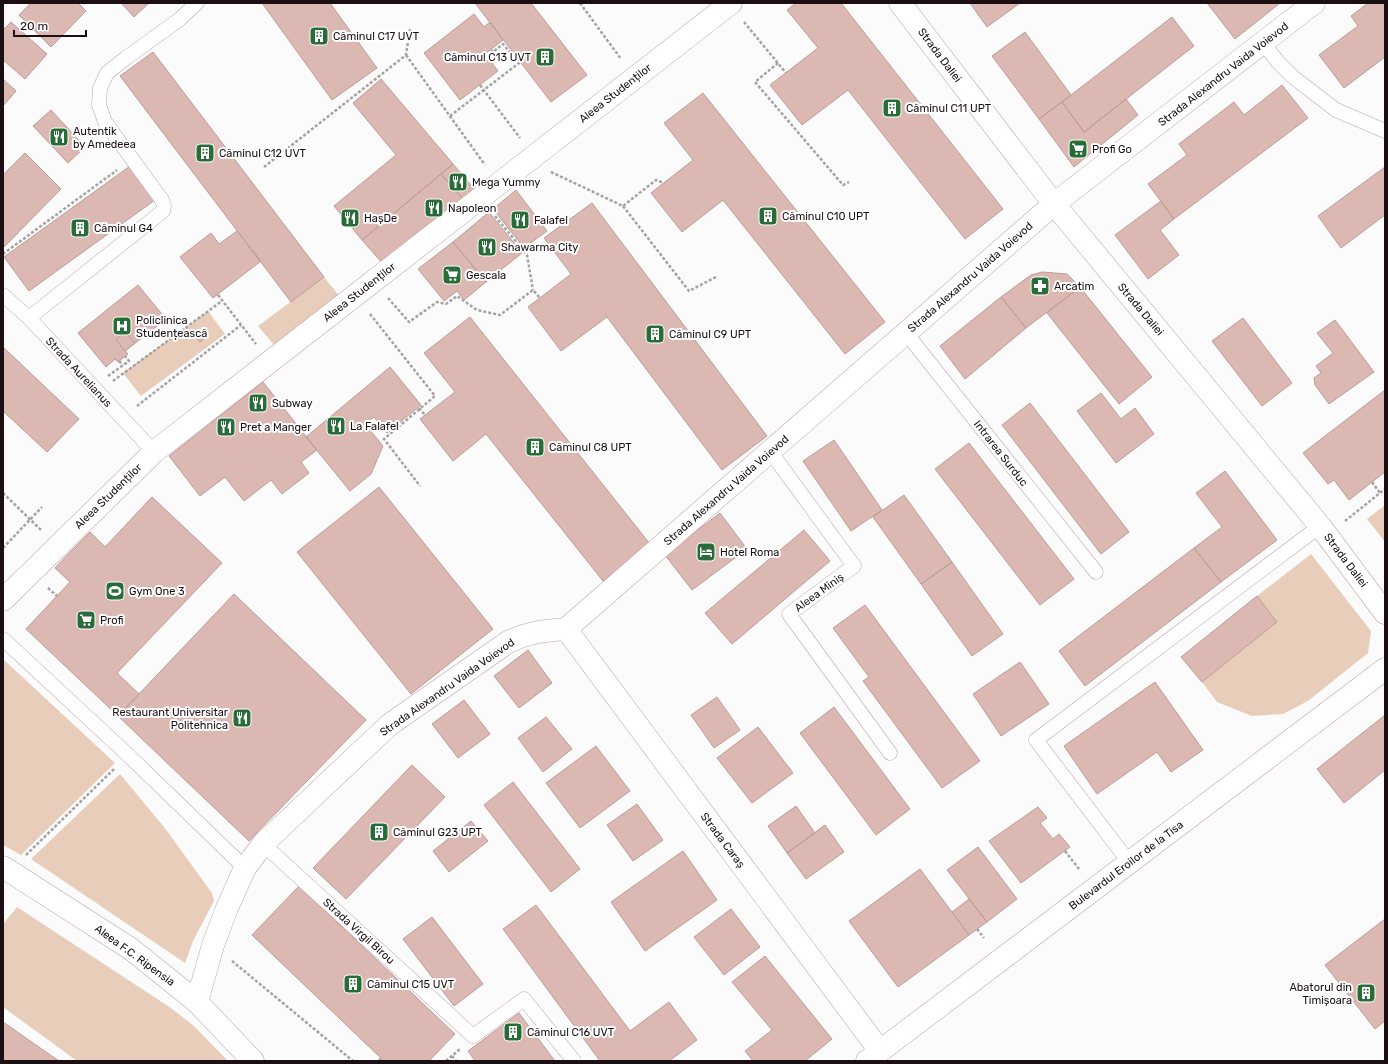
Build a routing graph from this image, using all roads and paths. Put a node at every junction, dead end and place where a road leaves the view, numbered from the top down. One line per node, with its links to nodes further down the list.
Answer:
1 (196, 3): 17 (lane)
2 (580, 3): 12 (path)
3 (900, 3): 24 (street, Strada Daliei)
4 (1314, 3): 7 (street, Strada Alexandru Vaida Voievod)
5 (730, 4): 10 (path); 12 (street, Aleea Studenților)
6 (410, 29): 9 (path)
7 (1263, 43): 16 (lane); 24 (street, Strada Alexandru Vaida Voievod)
8 (491, 50): 14 (path)
9 (406, 55): 15 (path); 19 (path)
10 (778, 63): 11 (path); 20 (path)
11 (786, 73)
12 (635, 78): 18 (street, Aleea Studenților)
13 (480, 85): 14 (path)
14 (484, 90): 15 (path); 18 (path)
15 (450, 116): 21 (path)
16 (1385, 131)
17 (132, 159): 26 (path); 35 (lane)
18 (531, 159): 21 (street, Aleea Studenților); 25 (path)
19 (264, 167)
20 (849, 182)
21 (499, 184): 23 (street, Aleea Studenților)
22 (664, 184): 25 (path)
23 (481, 198): 28 (street, Aleea Studenților); 29 (path)
24 (1054, 204): 37 (street, Strada Alexandru Vaida Voievod); 57 (street, Strada Daliei)
25 (623, 206): 27 (path)
26 (3, 254)
27 (716, 277)
28 (373, 281): 29 (path); 32 (street, Aleea Studenților)
29 (533, 290): 33 (path)
30 (3, 295): 35 (lane, Strada Aurelianus)
31 (218, 295): 34 (path)
32 (356, 295): 40 (street, Aleea Studenților); 45 (path)
33 (540, 298)
34 (222, 301): 36 (path); 43 (path)
35 (29, 318): 48 (lane, Strada Aurelianus)
36 (241, 325): 40 (path); 44 (path)
37 (906, 333): 47 (street, Strada Alexandru Vaida Voievod); 59 (lane, Intrarea Surduc)
38 (125, 356): 41 (path)
39 (119, 361): 41 (path)
40 (270, 362): 48 (street, Aleea Studenților)
41 (123, 365): 42 (path)
42 (103, 380)
43 (108, 385)
44 (136, 406)
45 (419, 408): 46 (path); 50 (path)
46 (425, 415)
47 (770, 451): 62 (street, Strada Alexandru Vaida Voievod); 65 (lane, Aleea Miniș)
48 (154, 452): 60 (street, Aleea Studenților)
49 (1372, 482): 53 (path)
50 (420, 486)
51 (1385, 489): 53 (path)
52 (3, 493): 55 (path)
53 (1380, 493): 56 (path)
54 (42, 508): 55 (path)
55 (31, 520): 58 (path)
56 (1344, 521)
57 (1320, 526): 61 (street, Strada Daliei); 69 (lane)
58 (3, 548)
59 (1096, 572)
60 (3, 600)
61 (1385, 613)
62 (566, 629): 67 (street, Strada Alexandru Vaida Voievod); 78 (street, Strada Caraș)
63 (3, 639): 66 (lane)
64 (1385, 669): 69 (street, Bulevardul Eroilor de la Tisa)
65 (890, 753)
66 (128, 755): 70 (path); 71 (lane)
67 (263, 844): 71 (street, Strada Alexandru Vaida Voievod); 82 (lane, Strada Virgil Birou)
68 (1065, 851): 72 (path)
69 (1130, 862): 78 (street, Bulevardul Eroilor de la Tisa)
70 (10, 868): 76 (street, Aleea F.C. Ripensia)
71 (245, 868): 75 (street, Strada Alexandru Vaida Voievod)
72 (1079, 869)
73 (977, 929): 74 (path)
74 (984, 938)
75 (213, 945): 76 (street, Strada Alexandru Vaida Voievod); 80 (path)
76 (197, 1002): 79 (street, Aleea F.C. Ripensia)
77 (452, 1056): 81 (path)
78 (874, 1056)
79 (253, 1061)
80 (353, 1061)
81 (456, 1061)
82 (574, 1061)

